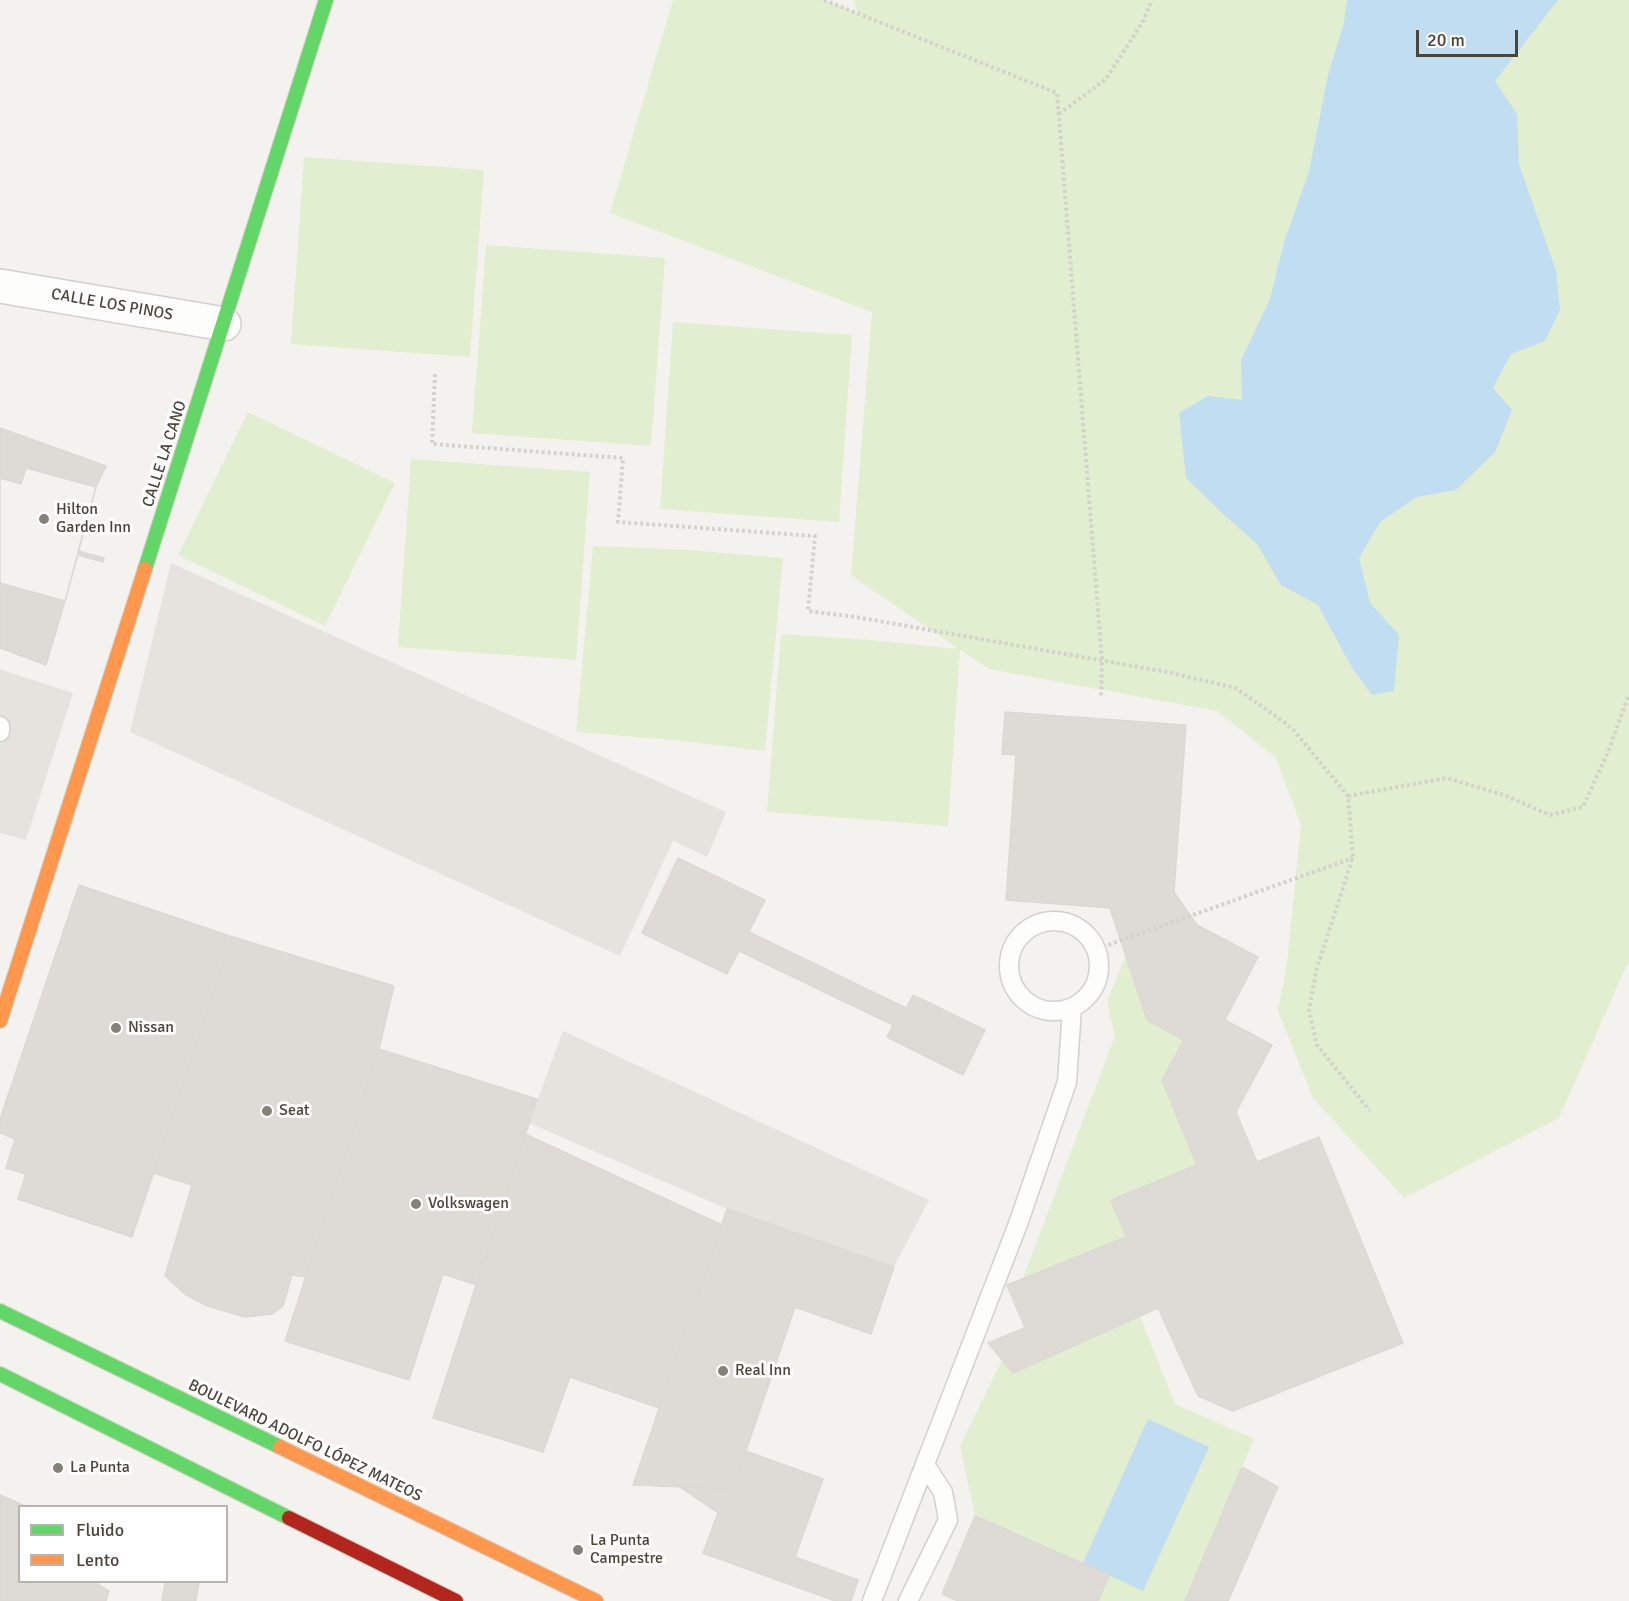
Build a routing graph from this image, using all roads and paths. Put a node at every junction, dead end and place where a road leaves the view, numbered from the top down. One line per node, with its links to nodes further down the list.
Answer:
1 (326, 0): 6 (main road, CALLE LA CANO)
2 (824, 0): 4 (path)
3 (1152, 0): 4 (path)
4 (1058, 114): 8 (path)
5 (0, 286): 6 (street, CALLE LOS PINOS)
6 (224, 324): 17 (main road, CALLE LA CANO)
7 (435, 374): 8 (path)
8 (1102, 660): 10 (path); 13 (path)
9 (1629, 694): 13 (path)
10 (1101, 696)
11 (0, 726): 12 (lane)
12 (0, 732)
13 (1348, 796): 14 (path)
14 (1353, 858): 15 (path); 18 (path)
15 (1097, 949): 16 (lane); 16 (lane)
16 (1072, 1008): 21 (lane)
17 (0, 1021)
18 (1370, 1111)
19 (0, 1311): 23 (main road, BOULEVARD ADOLFO LÓPEZ MATEOS)
20 (0, 1374): 22 (main road)
21 (925, 1465): 24 (lane); 25 (lane)
22 (456, 1601)
23 (596, 1601)
24 (872, 1601)
25 (908, 1601)

